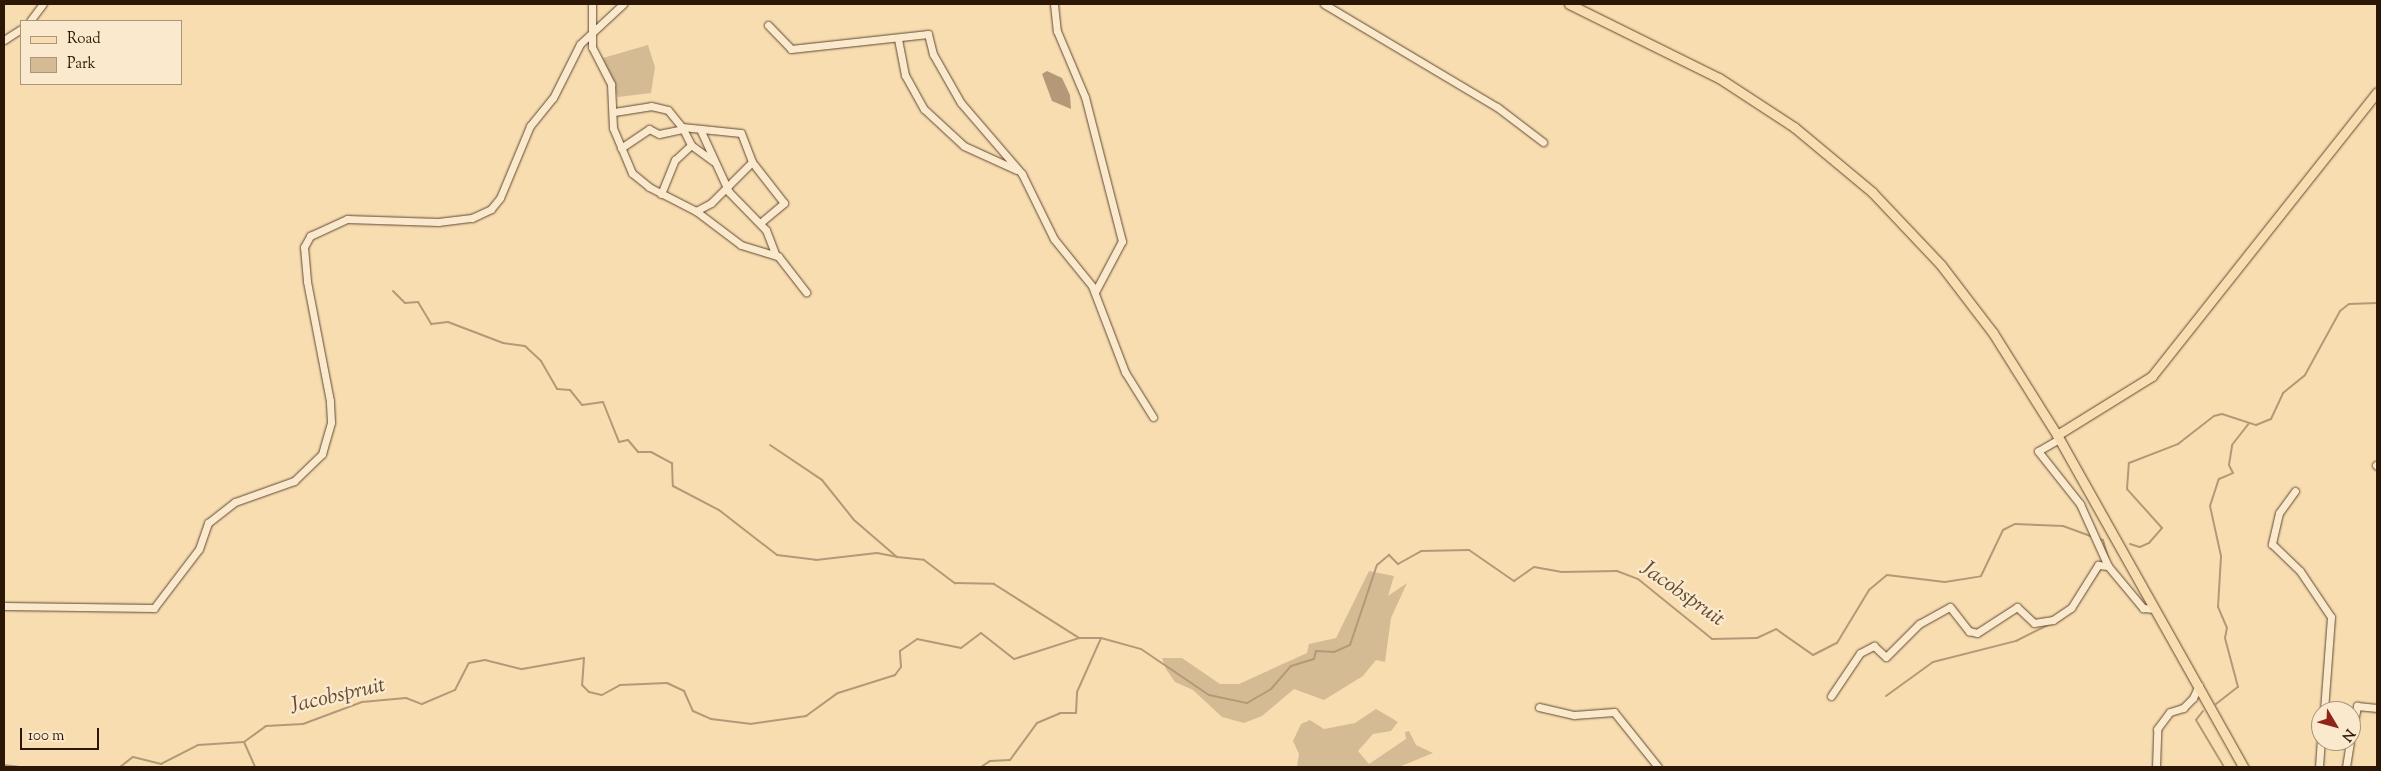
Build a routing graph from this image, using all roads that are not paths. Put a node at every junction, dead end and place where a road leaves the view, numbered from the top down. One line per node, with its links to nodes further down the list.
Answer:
1 (44, 4): 7 (street)
2 (592, 4): 10 (street)
3 (623, 4): 10 (street)
4 (1324, 4): 17 (street)
5 (1569, 4): 31 (main road)
6 (1053, 5): 29 (street)
7 (31, 20)
8 (768, 25): 11 (street)
9 (20, 30): 12 (street)
10 (590, 34): 14 (street); 34 (street)
11 (898, 39): 22 (street); 22 (street)
12 (4, 40)
13 (2377, 92): 31 (main road)
14 (614, 112): 15 (street); 19 (street)
15 (683, 128): 16 (street); 18 (street); 19 (street)
16 (700, 129): 20 (street); 21 (street)
17 (1543, 142)
18 (691, 145): 20 (street); 24 (street)
19 (620, 148): 24 (street)
20 (713, 160): 23 (street)
21 (752, 162): 23 (street); 26 (street)
22 (1018, 170): 29 (street)
23 (727, 188): 25 (street); 26 (street)
24 (661, 194): 25 (street)
25 (696, 211): 27 (street)
26 (760, 224): 27 (street)
27 (775, 254): 28 (street)
28 (806, 292)
29 (1095, 292): 30 (street)
30 (1153, 417)
31 (2058, 437): 33 (street); 35 (main road)
32 (2295, 491): 38 (street)
33 (2108, 566): 35 (street); 37 (street)
34 (4, 606)
35 (2155, 609): 36 (main road)
36 (2199, 685): 45 (street); 46 (main road)
37 (1831, 696)
38 (2325, 701)
39 (1539, 706): 44 (street)
40 (2361, 706): 41 (street)
41 (2377, 708)
42 (2320, 751): 47 (street)
43 (2348, 751): 48 (street)
44 (1658, 767)
45 (2156, 767)
46 (2243, 767)
47 (2318, 767)
48 (2346, 767)

